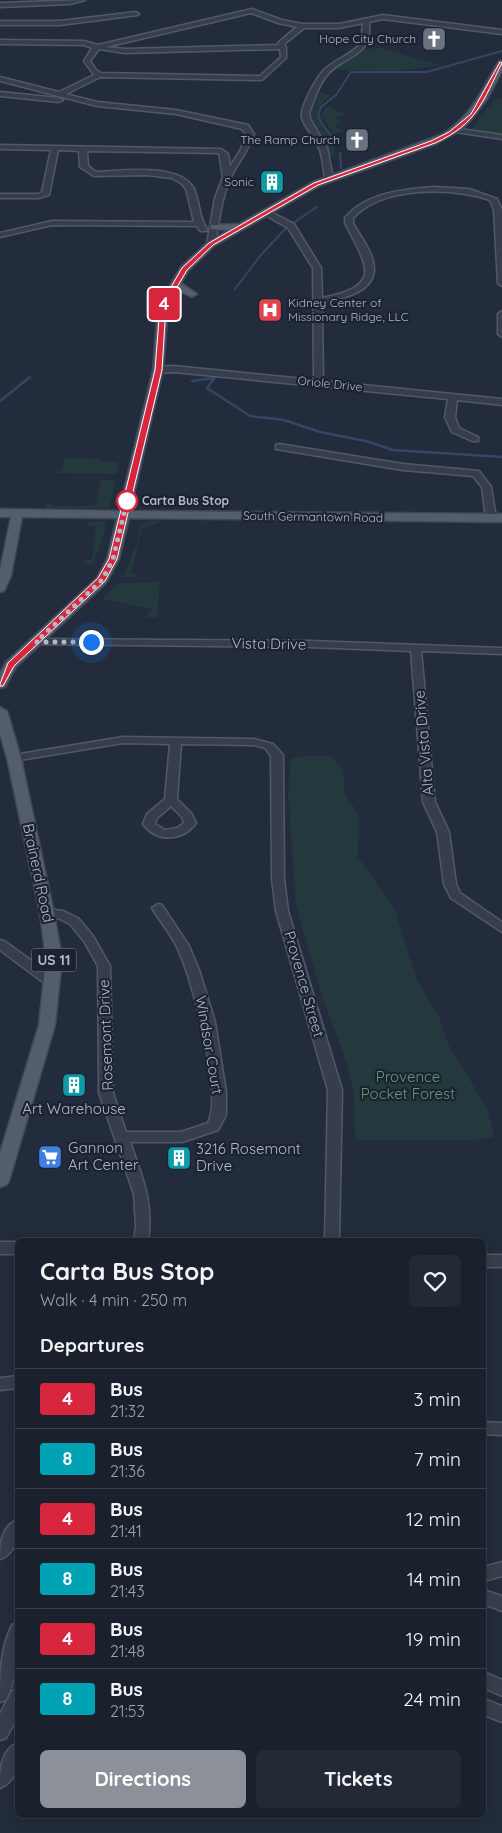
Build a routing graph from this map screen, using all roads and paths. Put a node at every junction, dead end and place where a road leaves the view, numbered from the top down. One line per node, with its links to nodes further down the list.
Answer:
1 (82, 0): 2 (street)
2 (0, 5)
3 (136, 14): 5 (street)
4 (366, 22): 6 (street); 7 (street); 23 (street)
5 (0, 23)
6 (302, 26): 9 (street); 10 (street)
7 (502, 32)
8 (0, 42): 9 (street)
9 (98, 47): 10 (street); 12 (street)
10 (283, 47): 12 (street)
11 (502, 63): 17 (main road)
12 (99, 75): 15 (street)
13 (0, 79): 15 (street)
14 (0, 94): 16 (street)
15 (60, 94): 16 (street)
16 (97, 104): 22 (street)
17 (456, 130): 18 (street); 23 (main road)
18 (502, 137)
19 (0, 147): 20 (street)
20 (55, 149): 21 (street); 24 (street)
21 (82, 150): 22 (street); 26 (street)
22 (227, 176): 27 (street)
23 (329, 178): 25 (main road)
24 (0, 196)
25 (266, 213): 28 (main road); 35 (street)
26 (198, 224): 29 (street); 31 (street)
27 (214, 227): 28 (main road); 31 (street)
28 (242, 227): 31 (main road)
29 (0, 235)
30 (500, 235): 33 (street); 35 (street)
31 (210, 242): 32 (main road)
32 (175, 283): 34 (main road); 38 (main road)
33 (502, 284)
34 (192, 294)
35 (318, 301): 39 (street)
36 (502, 314): 37 (street)
37 (502, 334)
38 (158, 370): 39 (street, Oriole Drive); 46 (main road)
39 (319, 382): 40 (street, Oriole Drive)
40 (453, 396): 41 (street, Oriole Drive); 42 (street)
41 (502, 402)
42 (475, 439)
43 (279, 447): 47 (street)
44 (0, 513): 45 (main road, South Germantown Road)
45 (17, 514): 46 (main road, South Germantown Road); 48 (main road)
46 (124, 515): 47 (main road, South Germantown Road); 49 (main road)
47 (496, 518)
48 (0, 588)
49 (36, 642): 50 (street, Vista Drive); 52 (main road)
50 (416, 650): 51 (street, Vista Drive); 59 (street, Alta Vista Drive)
51 (502, 652)
52 (0, 684)
53 (0, 711): 55 (main road, Brainerd Road / US 11)
54 (176, 741): 55 (street); 56 (street); 65 (street, Provence Street)
55 (14, 758): 58 (main road, Brainerd Road / US 11)
56 (171, 800)
57 (158, 908): 62 (street, Windsor Court)
58 (47, 912): 61 (main road, Brainerd Road / US 11); 62 (street, Rosemont Drive)
59 (502, 928)
60 (0, 944): 61 (street)
61 (52, 982): 63 (main road, Brainerd Road / US 11)
62 (120, 1137): 64 (street, Rosemont Drive)
63 (0, 1181)
64 (140, 1238)
65 (332, 1238)
66 (0, 1248): 67 (street)
67 (15, 1248)
68 (486, 1261): 69 (street)
69 (502, 1261)
70 (15, 1382): 71 (street)
71 (0, 1384)
72 (486, 1428): 73 (street)
73 (502, 1429)
74 (15, 1531): 75 (street)
75 (0, 1552)
76 (502, 1569): 77 (street)
77 (486, 1573)
78 (486, 1598): 79 (street)
79 (502, 1604)
80 (15, 1641): 83 (street)
81 (486, 1681): 82 (street)
82 (502, 1688)
83 (0, 1694)
84 (15, 1702): 87 (street)
85 (486, 1709): 86 (street)
86 (502, 1714)
87 (0, 1732)
88 (15, 1756): 89 (street)
89 (0, 1779)

